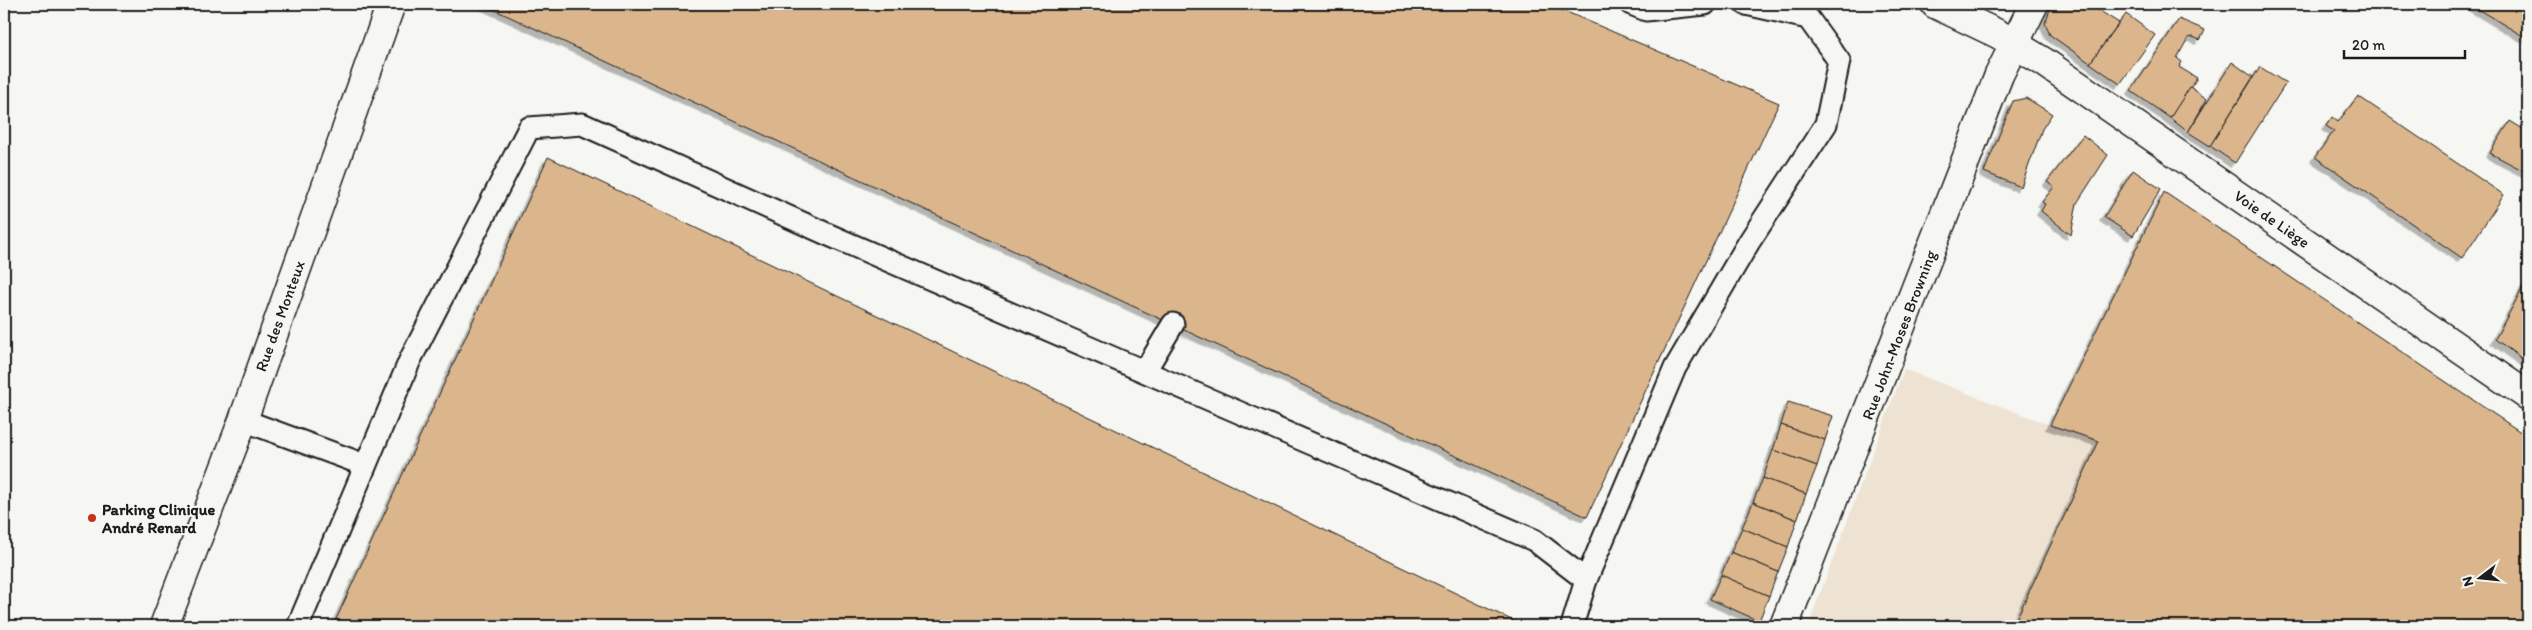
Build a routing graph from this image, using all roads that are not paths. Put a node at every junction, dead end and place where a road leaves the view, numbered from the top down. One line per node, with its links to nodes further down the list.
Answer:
1 (392, 4): 11 (street, Rue des Monteux)
2 (1632, 4): 3 (lane)
3 (1705, 4)
4 (1746, 4): 13 (lane)
5 (1935, 4): 7 (street, Voie de Liège)
6 (2034, 4): 7 (street, Rue John-Moses Browning)
7 (2015, 45): 10 (street, Voie de Liège); 17 (street, Rue John-Moses Browning)
8 (1174, 324): 9 (lane)
9 (1145, 371): 12 (lane); 13 (lane)
10 (2528, 396)
11 (242, 420): 12 (lane); 14 (street, Rue des Monteux)
12 (365, 465): 15 (lane)
13 (1586, 580): 16 (lane)
14 (164, 626)
15 (298, 626)
16 (1572, 626)
17 (1784, 626)

